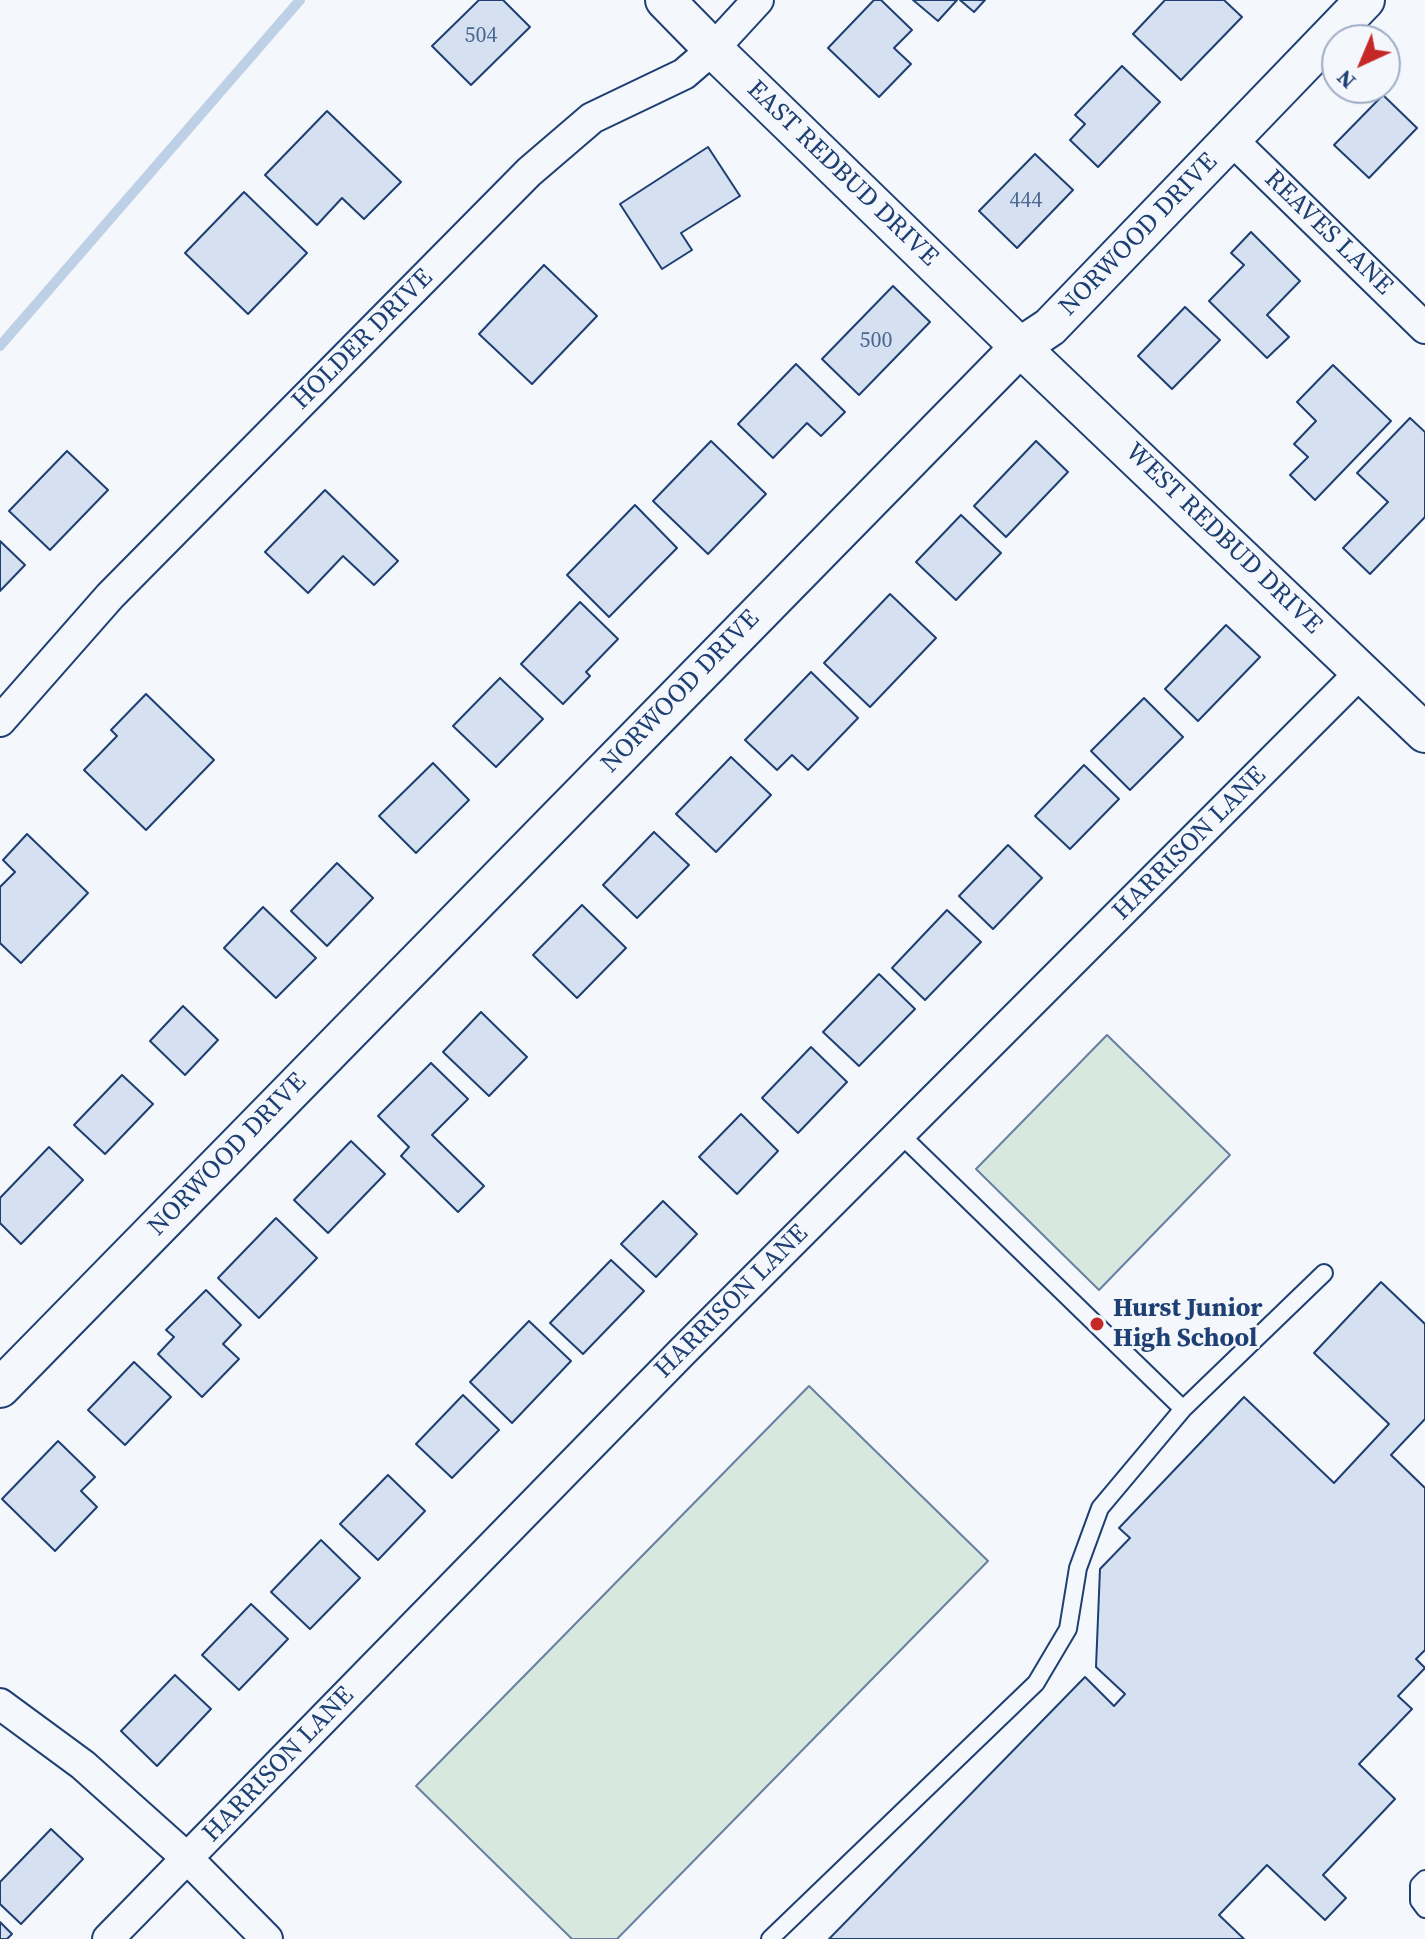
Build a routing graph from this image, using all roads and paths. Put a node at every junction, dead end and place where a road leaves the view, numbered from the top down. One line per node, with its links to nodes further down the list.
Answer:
1 (665, 0): 4 (street, EAST REDBUD DRIVE)
2 (758, 0): 4 (street, HOLDER DRIVE)
3 (1365, 0): 5 (street, NORWOOD DRIVE)
4 (713, 49): 7 (street, EAST REDBUD DRIVE); 9 (street, HOLDER DRIVE)
5 (1231, 139): 6 (street, REAVES LANE); 7 (street, NORWOOD DRIVE)
6 (1425, 328)
7 (1020, 347): 8 (street, WEST REDBUD DRIVE); 13 (street, NORWOOD DRIVE)
8 (1362, 671): 10 (street, WEST REDBUD DRIVE); 11 (street, HARRISON LANE)
9 (0, 721)
10 (1425, 733)
11 (900, 1134): 14 (lane); 16 (street, HARRISON LANE)
12 (1324, 1273): 14 (lane)
13 (0, 1388)
14 (1183, 1409): 21 (lane)
15 (0, 1704): 16 (street)
16 (188, 1859): 19 (street, HARRISON LANE); 20 (street)
17 (1425, 1879): 18 (lane)
18 (1425, 1909)
19 (108, 1939)
20 (267, 1939)
21 (770, 1939)

